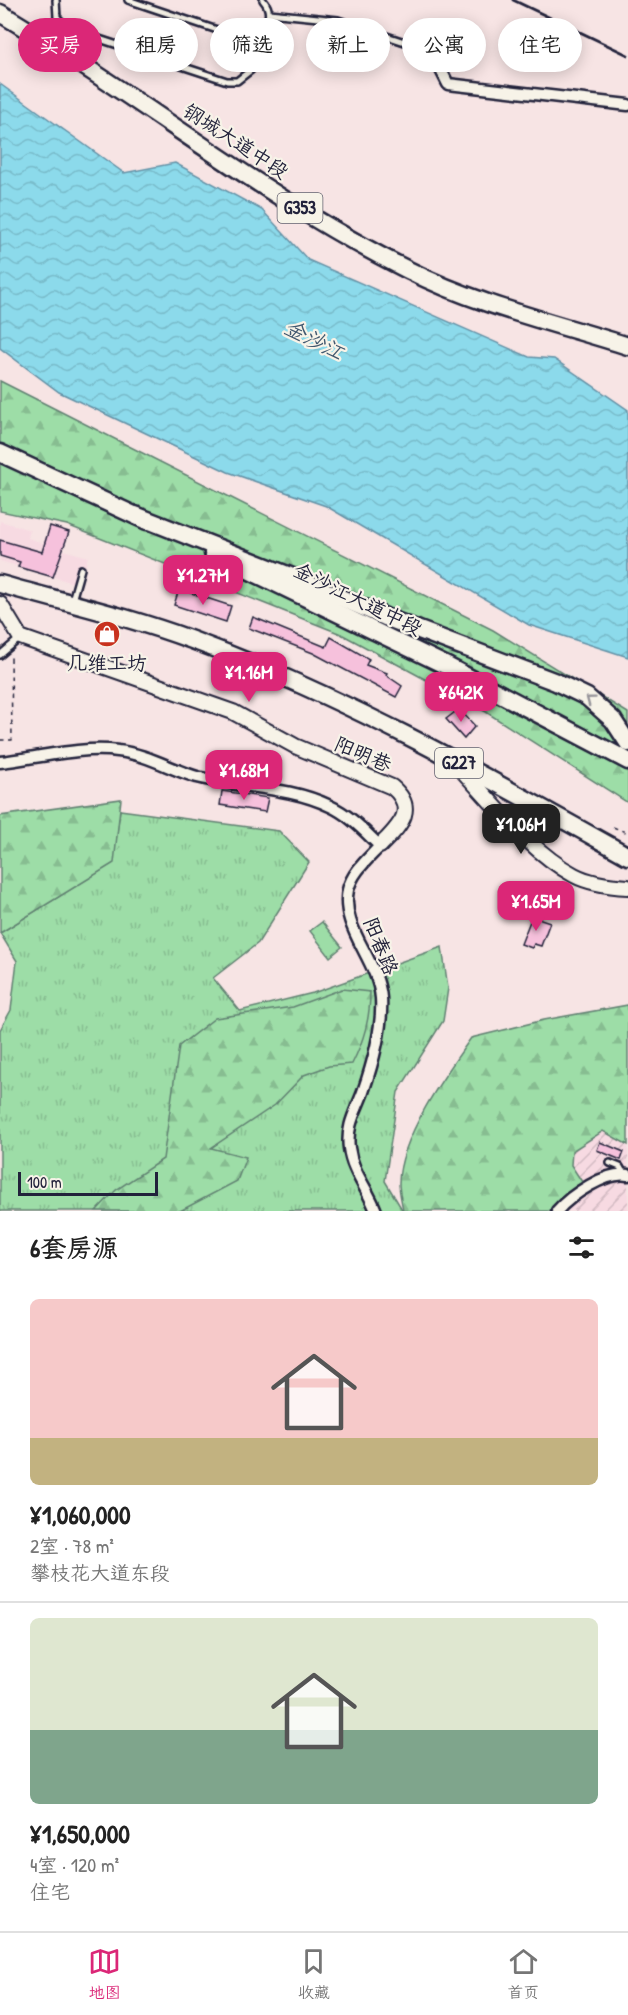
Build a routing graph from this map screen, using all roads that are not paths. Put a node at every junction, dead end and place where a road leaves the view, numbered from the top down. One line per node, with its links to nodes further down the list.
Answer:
1 (56, 0): 9 (lane)
2 (128, 0): 7 (lane)
3 (263, 0): 4 (lane)
4 (269, 12): 6 (lane); 8 (lane)
5 (0, 13): 12 (main road, 钢城大道中段 / G353)
6 (268, 18)
7 (210, 28)
8 (402, 41)
9 (248, 72)
10 (442, 72): 11 (street)
11 (628, 105)
12 (628, 345)
13 (0, 453): 14 (main road)
14 (192, 540): 22 (main road, one-way to 14); 24 (main road, 金沙江大道中段)
15 (81, 569): 18 (lane)
16 (0, 575): 18 (main road, G227)
17 (0, 584): 23 (main road, G227)
18 (73, 597): 26 (main road, G227)
19 (0, 604): 20 (street)
20 (16, 642): 21 (lane); 28 (street, 阳明巷)
21 (0, 655)
22 (628, 743)
23 (450, 759): 26 (main road, G227); 31 (street)
24 (628, 761)
25 (0, 762): 28 (street)
26 (516, 790): 27 (main road, G227)
27 (567, 818): 29 (main road, G227); 30 (main road, G227)
28 (380, 846): 34 (street, 阳春路)
29 (628, 847)
30 (628, 856)
31 (628, 887)
32 (610, 1163): 33 (lane)
33 (626, 1174): 35 (street)
34 (376, 1211)
35 (557, 1211)

